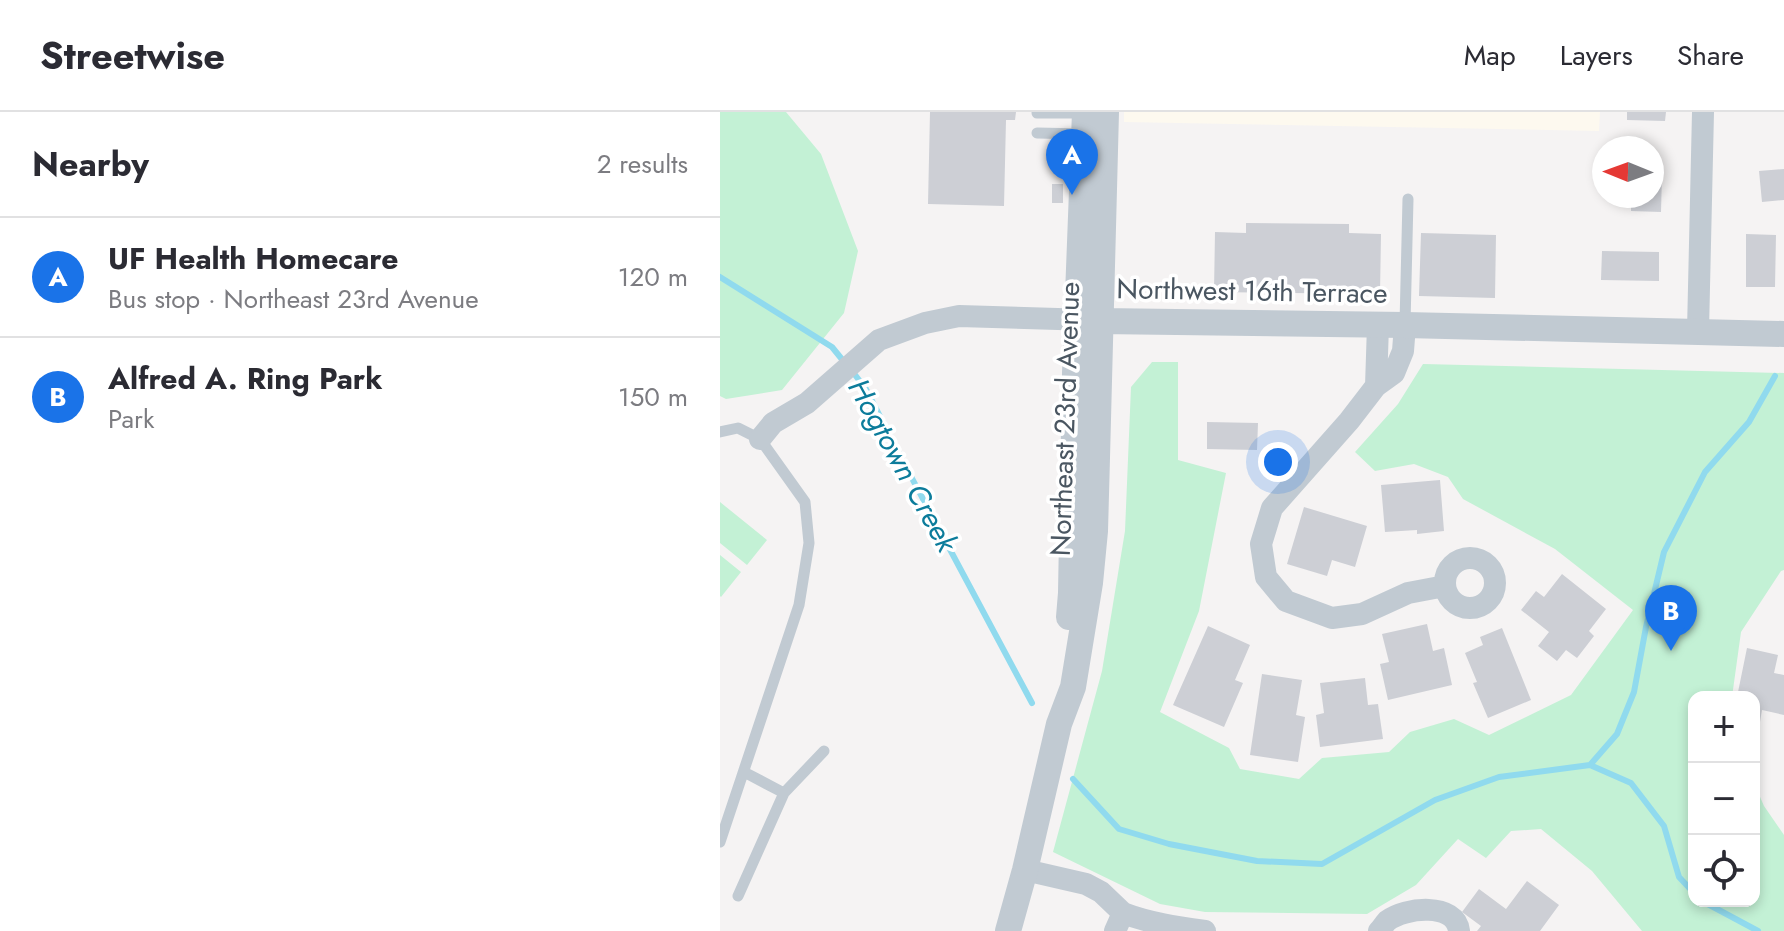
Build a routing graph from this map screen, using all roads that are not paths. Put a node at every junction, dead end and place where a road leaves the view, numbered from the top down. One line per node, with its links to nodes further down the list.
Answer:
1 (1703, 112): 9 (street)
2 (1037, 113): 3 (lane)
3 (1090, 118): 4 (lane); 6 (street, Northeast 23rd Avenue)
4 (1037, 133)
5 (1408, 199): 8 (lane)
6 (1089, 320): 7 (street, Northwest 16th Terrace); 13 (street, Northwest 16th Terrace); 19 (street, Northeast 23rd Avenue)
7 (1378, 325): 8 (street, Northwest 16th Terrace); 11 (street)
8 (1405, 325): 9 (street, Northwest 16th Terrace); 11 (street)
9 (1698, 331): 10 (street, Northwest 16th Terrace)
10 (1784, 334)
11 (1376, 386): 14 (street)
12 (720, 432): 13 (lane)
13 (760, 439): 16 (lane)
14 (1445, 586)
15 (824, 751): 17 (lane)
16 (744, 772): 17 (lane); 18 (lane)
17 (784, 793): 20 (lane)
18 (720, 842)
19 (1025, 870): 21 (street); 22 (street, Northeast 23rd Avenue)
20 (738, 896)
21 (1119, 922): 23 (street)
22 (1008, 931)
23 (1205, 931)
24 (1379, 931): 25 (street)
25 (1459, 931)

